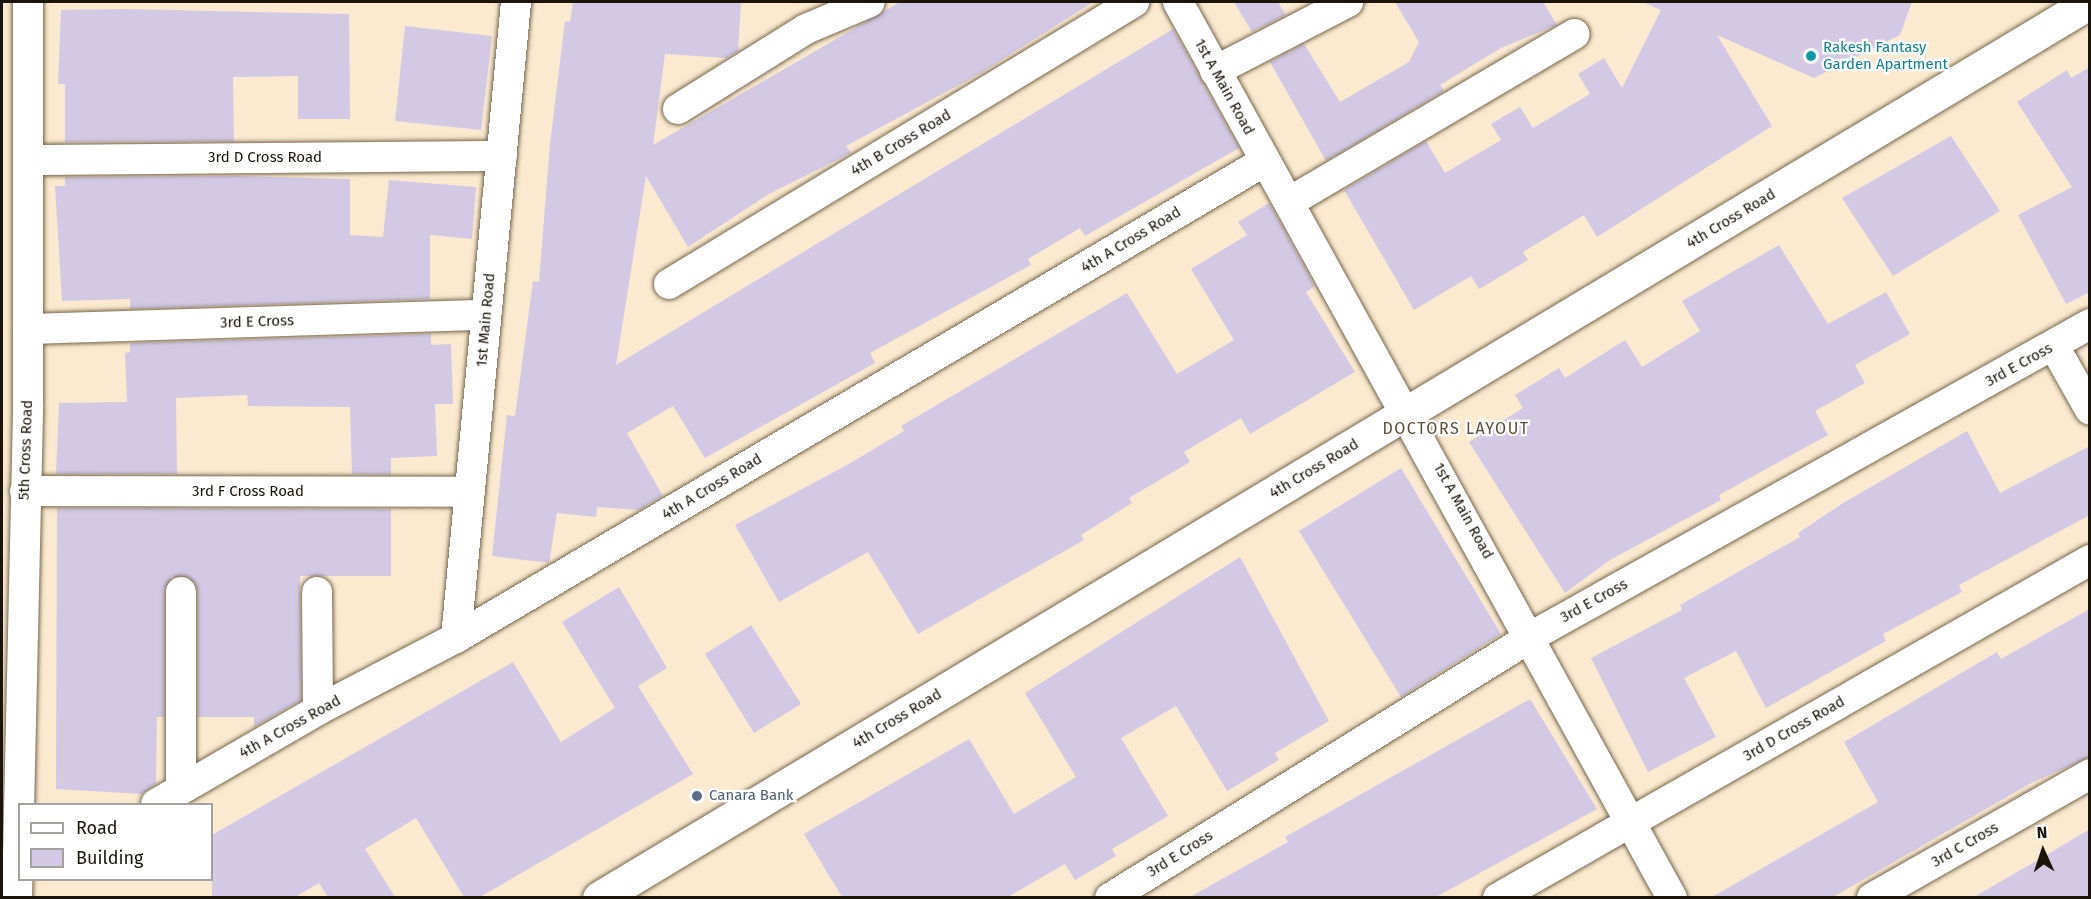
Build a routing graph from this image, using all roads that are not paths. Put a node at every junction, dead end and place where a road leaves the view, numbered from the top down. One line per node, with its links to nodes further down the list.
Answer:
1 (28, 2): 14 (street, 5th Cross Road)
2 (500, 2): 3 (street)
3 (516, 2): 13 (street, 1st Main Road)
4 (870, 2): 9 (street)
5 (1134, 2): 17 (street, 4th B Cross Road)
6 (1178, 2): 11 (street, 1st A Main Road)
7 (1348, 2): 11 (street)
8 (2090, 2): 24 (street, 4th Cross Road)
9 (811, 15): 12 (street)
10 (1575, 34): 16 (street)
11 (1215, 71): 15 (street, 1st A Main Road)
12 (678, 109)
13 (502, 156): 14 (street, 3rd D Cross Road); 18 (street, 1st Main Road)
14 (29, 160): 20 (street, 5th Cross Road)
15 (1264, 161): 16 (street, 1st A Main Road); 32 (street, 4th A Cross Road)
16 (1291, 201): 24 (street, 1st A Main Road)
17 (669, 284)
18 (486, 315): 20 (street, 3rd E Cross); 26 (street, 1st Main Road)
19 (2090, 324): 21 (street, 3rd E Cross)
20 (28, 329): 22 (street, 5th Cross Road)
21 (2054, 346): 23 (street); 31 (street, 3rd E Cross)
22 (15, 404): 25 (street, 5th Cross Road)
23 (2090, 410)
24 (1409, 412): 31 (street, 1st A Main Road); 43 (street, 4th Cross Road)
25 (25, 491): 26 (street, 3rd F Cross Road); 30 (street, 5th Cross Road)
26 (470, 492): 32 (street, 1st Main Road)
27 (2090, 560): 40 (street, 3rd D Cross Road)
28 (181, 592): 35 (street)
29 (317, 592): 33 (street)
30 (10, 626): 36 (street, 5th Cross Road)
31 (1532, 636): 40 (street, 1st A Main Road); 44 (street, 3rd E Cross)
32 (456, 638): 33 (street, 4th A Cross Road)
33 (318, 710): 35 (street, 4th A Cross Road)
34 (2090, 774): 47 (street, 3rd C Cross)
35 (181, 788): 37 (street, 4th A Cross Road)
36 (18, 803)
37 (158, 803)
38 (2, 816): 39 (street)
39 (18, 818)
40 (1632, 823): 45 (street, 3rd D Cross Road); 46 (street, 1st A Main Road)
41 (18, 858): 42 (street, 5th Cross Road)
42 (17, 897)
43 (599, 897)
44 (1110, 897)
45 (1498, 897)
46 (1672, 897)
47 (1872, 897)

